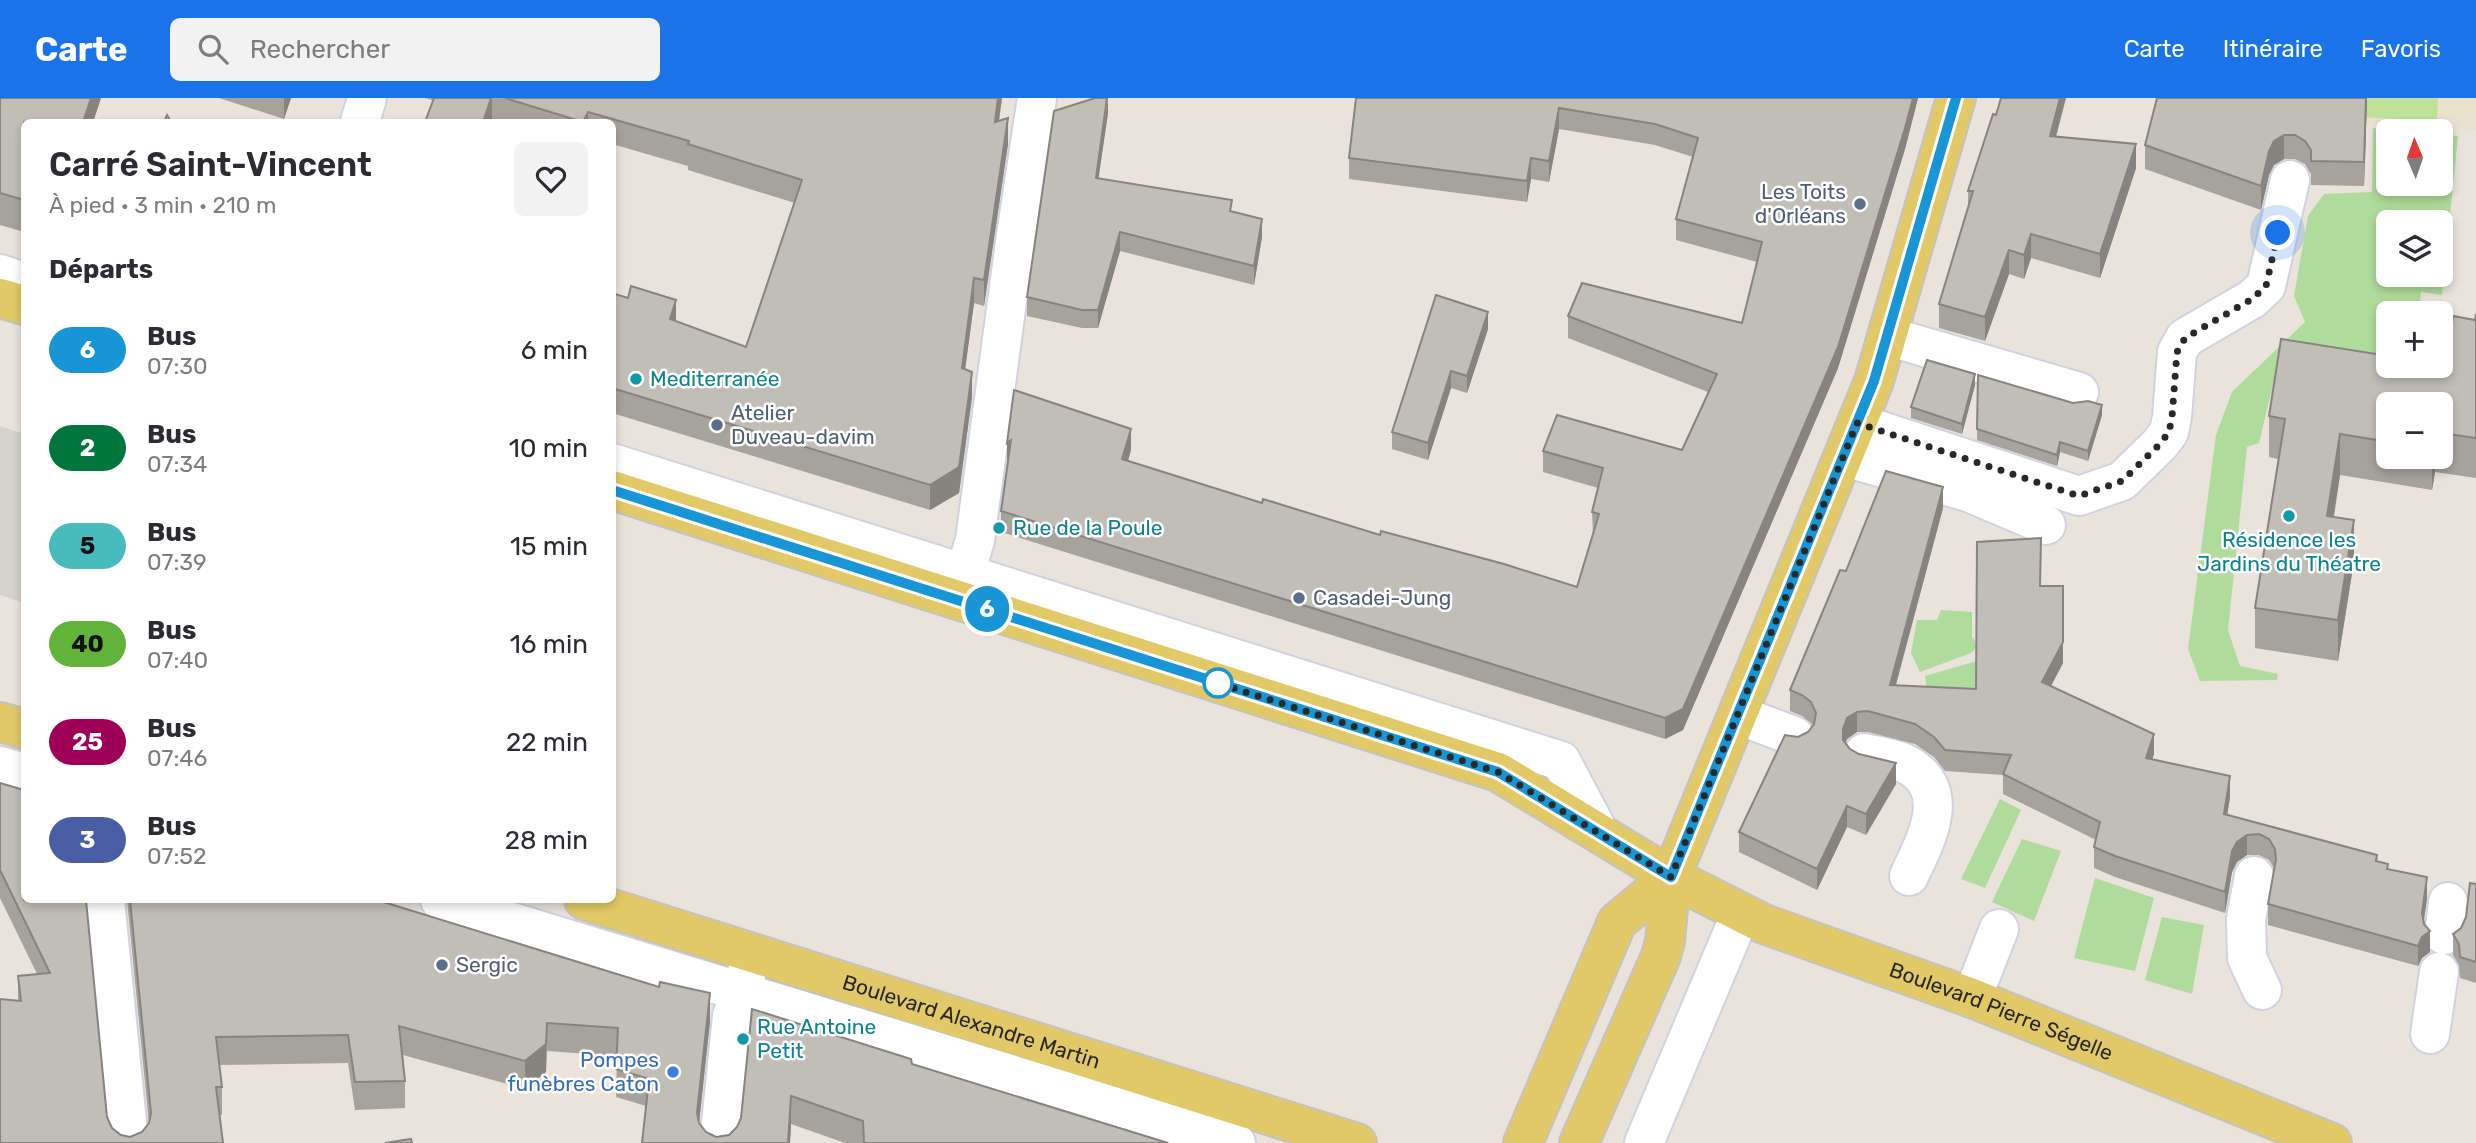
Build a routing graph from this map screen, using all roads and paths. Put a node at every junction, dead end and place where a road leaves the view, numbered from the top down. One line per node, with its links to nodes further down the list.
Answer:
1 (368, 98): 4 (street)
2 (1037, 98): 16 (street)
3 (1956, 98): 10 (main road)
4 (361, 119)
5 (2290, 180): 12 (street)
6 (0, 274): 7 (street)
7 (21, 281)
8 (0, 298): 9 (main road)
9 (21, 304)
10 (1887, 336): 11 (street); 12 (main road)
11 (2079, 392)
12 (1850, 440): 15 (street); 17 (main road)
13 (616, 465): 16 (street)
14 (616, 491): 16 (main road)
15 (2046, 525)
16 (961, 587): 26 (main road)
17 (1738, 715): 20 (street); 26 (main road)
18 (0, 722): 19 (main road)
19 (21, 728)
20 (1794, 736)
21 (1864, 753): 24 (street)
22 (0, 766): 23 (street)
23 (21, 772)
24 (1909, 876)
25 (2254, 876): 34 (street)
26 (1671, 877): 30 (main road, Boulevard Pierre Ségelle); 42 (main road); 43 (main road)
27 (105, 903): 38 (street)
28 (450, 903): 35 (street)
29 (594, 903): 32 (main road, Boulevard Alexandre Martin)
30 (1741, 913): 36 (main road, Boulevard Pierre Ségelle); 44 (street)
31 (1999, 929): 36 (street)
32 (753, 952): 35 (street); 41 (main road, Boulevard Alexandre Martin)
33 (2438, 972): 37 (street)
34 (2262, 990)
35 (740, 992): 39 (street); 40 (street)
36 (1972, 998): 45 (main road, Boulevard Pierre Ségelle)
37 (2430, 1034)
38 (129, 1143)
39 (719, 1143)
40 (1236, 1143)
41 (1357, 1143)
42 (1523, 1143)
43 (1580, 1143)
44 (1644, 1143)
45 (2332, 1143)

